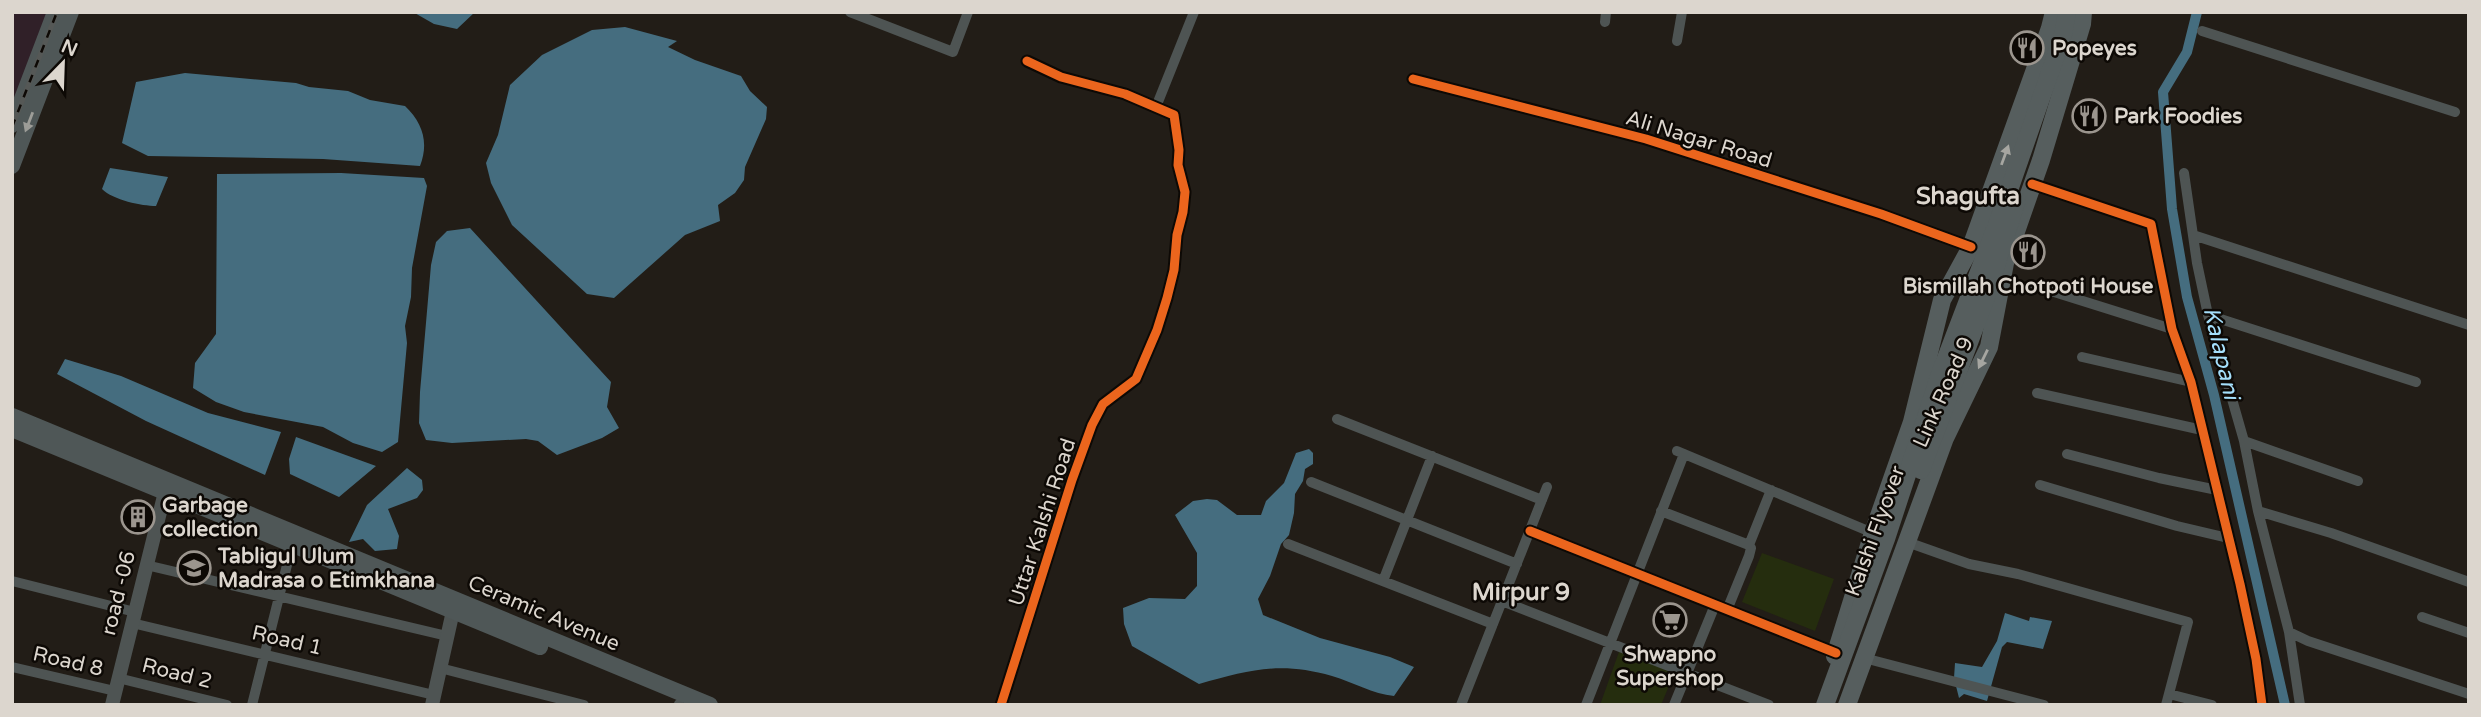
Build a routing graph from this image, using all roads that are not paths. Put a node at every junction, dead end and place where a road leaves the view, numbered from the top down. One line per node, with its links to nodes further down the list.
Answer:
1 (55, 12): 17 (main road)
2 (71, 12): 18 (main road, one-way to 18)
3 (850, 12): 4 (street)
4 (968, 12)
5 (1194, 12): 15 (street)
6 (1682, 12): 12 (street)
7 (2054, 12): 22 (main road, Link Road 9, one-way to 7)
8 (2067, 12): 96 (main road, bridge)
9 (2073, 12): 97 (main road, Kalshi Flyover, bridge)
10 (2084, 12): 20 (main road, Link Road 9)
11 (2202, 32): 16 (street)
12 (1677, 41)
13 (1027, 61): 15 (street)
14 (1413, 79): 22 (street, Ali Nagar Road)
15 (1156, 107): 90 (street, Uttar Kalshi Road)
16 (2455, 112)
17 (12, 125)
18 (12, 166)
19 (2184, 173): 21 (street)
20 (2032, 184): 27 (main road, Link Road 9); 28 (street)
21 (2193, 235): 25 (street); 26 (street)
22 (1971, 247): 24 (main road, Link Road 9)
23 (2035, 286): 28 (street)
24 (1938, 313): 27 (main road); 51 (main road, Link Road 9)
25 (2208, 315): 31 (street); 36 (street)
26 (2469, 325)
27 (1995, 327): 53 (main road, Link Road 9, one-way to 53)
28 (2172, 329): 30 (street)
29 (2082, 357): 30 (street)
30 (2191, 382): 35 (street)
31 (2416, 382)
32 (2036, 393): 35 (street)
33 (1337, 419): 38 (street)
34 (13, 421): 45 (main road, Ceramic Avenue); 89 (main road, Ceramic Avenue)
35 (2202, 430): 44 (street)
36 (2244, 441): 39 (street); 48 (street)
37 (2067, 454): 44 (street)
38 (1432, 456): 46 (street); 49 (street)
39 (2358, 481)
40 (1311, 482): 49 (street)
41 (2040, 485): 52 (street)
42 (1548, 487): 46 (street)
43 (1771, 490): 47 (street); 51 (street); 56 (street)
44 (2217, 490): 52 (street)
45 (165, 492): 55 (main road, Ceramic Avenue); 58 (street, road -06)
46 (1542, 499): 50 (street)
47 (1661, 511): 56 (street); 59 (street)
48 (2258, 511): 62 (street); 71 (street)
49 (1407, 520): 57 (street); 61 (street)
50 (1530, 531): 57 (street); 59 (street)
51 (1874, 533): 75 (main road, Link Road 9)
52 (2228, 538): 101 (street)
53 (1907, 542): 77 (main road, Link Road 9); 83 (street)
54 (1288, 544): 61 (street)
55 (292, 545): 63 (street); 67 (main road, Ceramic Avenue)
56 (1749, 545): 66 (street)
57 (1517, 564): 64 (street)
58 (146, 565): 63 (street); 68 (street, road -06)
59 (1637, 574): 65 (street); 74 (street)
60 (12, 581): 68 (street, Road 1)
61 (1383, 581): 70 (street)
62 (2469, 582)
63 (280, 595): 73 (street); 76 (street)
64 (1502, 601): 70 (street); 74 (street)
65 (1715, 605): 66 (street); 80 (street)
66 (1727, 610): 75 (street)
67 (453, 611): 73 (street); 85 (main road, Ceramic Avenue)
68 (133, 617): 76 (street, Road 1); 81 (street, road -06)
69 (2422, 617): 72 (street)
70 (1493, 624): 91 (street)
71 (2289, 632): 82 (street); 102 (street)
72 (2469, 633)
73 (447, 636): 79 (street)
74 (1610, 642): 80 (street); 92 (street)
75 (1836, 653): 95 (main road, Link Road 9)
76 (264, 655): 84 (street, Road 1); 87 (street)
77 (1864, 658): 98 (main road, Link Road 9); 99 (street)
78 (12, 667): 81 (street, Road 8)
79 (440, 668): 84 (street); 88 (street)
80 (1687, 673): 93 (street); 94 (street)
81 (115, 691): 86 (street, Road 2)
82 (2469, 694)
83 (2167, 699): 100 (street)
84 (433, 700)
85 (680, 704)
86 (227, 705)
87 (252, 705)
88 (584, 705)
89 (710, 705)
90 (1001, 705)
91 (1461, 705)
92 (1586, 705)
93 (1674, 705)
94 (1769, 705)
95 (1817, 705)
96 (1825, 705)
97 (1837, 705)
98 (1847, 705)
99 (2044, 705)
100 (2212, 705)
101 (2262, 705)
102 (2300, 705)

